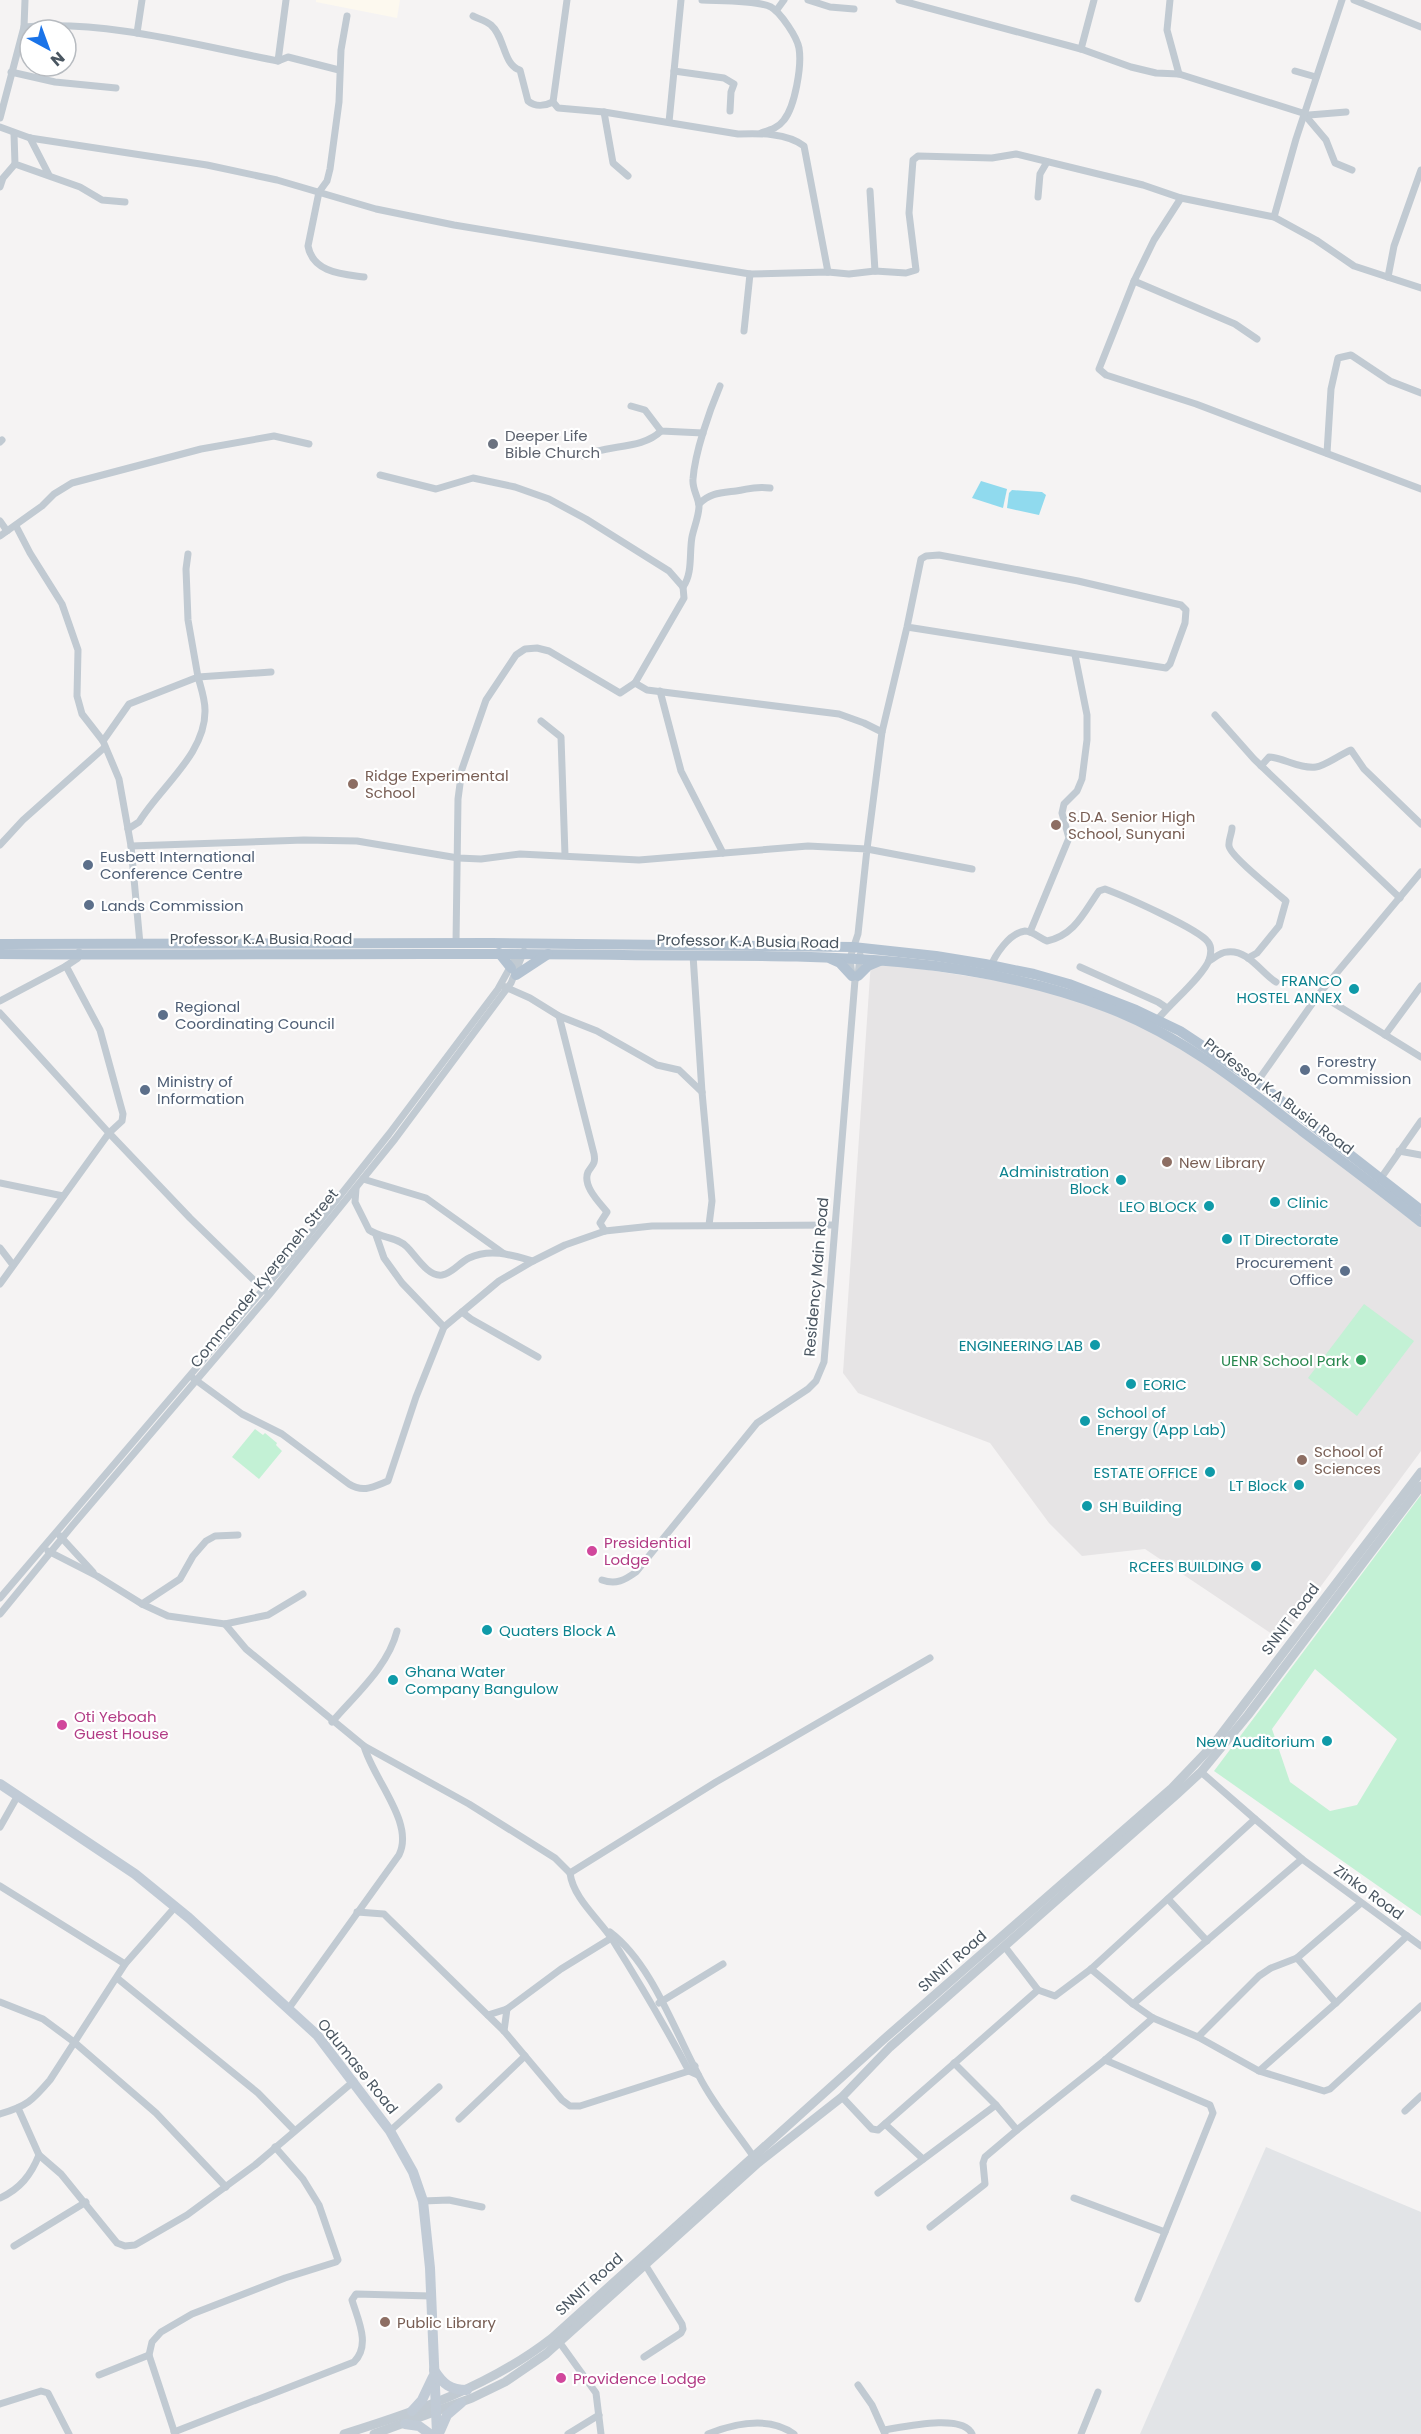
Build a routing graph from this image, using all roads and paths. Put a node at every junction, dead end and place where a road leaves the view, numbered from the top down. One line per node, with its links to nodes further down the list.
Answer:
1 (25, 0): 18 (street)
2 (142, 0): 21 (street)
3 (286, 0): 24 (street)
4 (567, 0): 32 (street)
5 (681, 0): 26 (street)
6 (702, 0): 15 (street)
7 (784, 0): 15 (street)
8 (807, 0): 14 (street)
9 (899, 0): 23 (street)
10 (1094, 0): 23 (street)
11 (1170, 0): 29 (street)
12 (1342, 0): 30 (street)
13 (1354, 0): 20 (street)
14 (854, 9)
15 (776, 11): 41 (street)
16 (347, 16): 25 (street)
17 (473, 16): 32 (street)
18 (24, 18)
19 (78, 27): 21 (street)
20 (1421, 27)
21 (137, 33): 24 (street)
22 (18, 48): 28 (street)
23 (1082, 49): 29 (street)
24 (278, 61): 25 (street)
25 (339, 70): 51 (street)
26 (674, 71): 33 (street); 38 (street)
27 (1295, 71): 30 (street)
28 (11, 72): 31 (street); 37 (street)
29 (1179, 74): 36 (street)
30 (1316, 77): 36 (street)
31 (116, 88)
32 (553, 102): 34 (street)
33 (730, 111)
34 (604, 112): 38 (street); 48 (street)
35 (1346, 112): 36 (street)
36 (1304, 114): 45 (street); 55 (street)
37 (0, 118)
38 (669, 123): 41 (street)
39 (0, 127): 40 (street)
40 (14, 134): 42 (street); 44 (street)
41 (760, 134): 57 (street)
42 (30, 138): 47 (street); 51 (street)
43 (1047, 162): 52 (street); 53 (street); 56 (street)
44 (15, 164): 47 (street); 49 (street)
45 (1352, 170)
46 (1421, 170): 60 (street)
47 (49, 175): 54 (street)
48 (628, 176)
49 (0, 187)
50 (870, 191): 56 (street)
51 (319, 192): 58 (street); 59 (street)
52 (1038, 197)
53 (1181, 198): 55 (street); 61 (street)
54 (125, 201)
55 (1274, 217): 60 (street)
56 (875, 270): 57 (street)
57 (828, 272): 58 (street)
58 (750, 274): 63 (street)
59 (364, 277)
60 (1388, 277): 62 (street)
61 (1134, 280): 64 (street); 71 (street)
62 (1421, 288)
63 (744, 331)
64 (1257, 339)
65 (720, 386): 69 (street)
66 (1421, 393): 71 (street)
67 (631, 406): 68 (street)
68 (661, 431): 69 (street); 72 (street)
69 (704, 433): 76 (street)
70 (309, 444): 78 (street)
71 (1327, 453): 75 (street)
72 (583, 456)
73 (380, 475): 82 (street)
74 (770, 488): 76 (street)
75 (1421, 489)
76 (699, 504): 82 (street)
77 (0, 520): 79 (street)
78 (16, 526): 79 (street); 92 (street)
79 (7, 531): 80 (street)
80 (0, 536)
81 (188, 554): 86 (street)
82 (683, 587): 87 (street)
83 (907, 627): 84 (street); 84 (street, Residency Main Road); 91 (street, Residency Main Road)
84 (1075, 655): 106 (street)
85 (271, 672): 86 (street)
86 (198, 677): 92 (street); 96 (street)
87 (634, 683): 88 (street); 102 (street)
88 (660, 691): 91 (street); 100 (street)
89 (1215, 715): 93 (street)
90 (541, 721): 101 (street)
91 (882, 732): 99 (street, Residency Main Road)
92 (104, 744): 96 (street); 97 (street)
93 (1261, 766): 94 (street); 105 (street)
94 (1421, 824)
95 (1232, 828): 119 (street)
96 (128, 829): 98 (street)
97 (0, 845)
98 (131, 846): 102 (street); 109 (street)
99 (867, 849): 100 (street); 103 (street); 115 (street, Residency Main Road)
100 (723, 853): 101 (street)
101 (565, 855): 102 (street)
102 (458, 858): 107 (street)
103 (972, 869)
104 (1421, 872): 105 (street)
105 (1400, 898): 131 (street)
106 (1030, 932): 121 (street); 124 (street)
107 (456, 943): 110 (main road, Professor K.A Busia Road); 112 (main road, Professor K.A Busia Road)
108 (0, 944): 111 (main road, Professor K.A Busia Road)
109 (140, 944): 110 (main road, Professor K.A Busia Road); 111 (main road, Professor K.A Busia Road)
110 (375, 948): 111 (main road, Professor K.A Busia Road); 113 (main road, Professor K.A Busia Road)
111 (79, 949): 116 (main road, Professor K.A Busia Road); 122 (street)
112 (521, 949): 113 (main road, Professor K.A Busia Road); 114 (main road, Professor K.A Busia Road); 115 (main road, Professor K.A Busia Road); 125 (street, Commander Kyeremeh Street)
113 (498, 953): 125 (main road)
114 (548, 953): 117 (main road, Professor K.A Busia Road); 125 (main road)
115 (856, 953): 118 (main road, Professor K.A Busia Road); 120 (main road, Professor K.A Busia Road); 124 (main road, Professor K.A Busia Road); 127 (street, Residency Main Road)
116 (0, 954)
117 (693, 955): 118 (main road, Professor K.A Busia Road); 140 (street)
118 (822, 955): 127 (main road)
119 (1248, 958): 121 (street); 128 (street)
120 (887, 959): 124 (main road, Professor K.A Busia Road); 127 (main road)
121 (1209, 961): 133 (street)
122 (66, 966): 132 (street); 142 (street)
123 (1080, 967): 133 (street)
124 (989, 970): 126 (main road, Professor K.A Busia Road)
125 (513, 971): 129 (street, Commander Kyeremeh Street)
126 (1004, 973): 136 (main road, Professor K.A Busia Road); 150 (main road, Professor K.A Busia Road)
127 (855, 977): 155 (street, Residency Main Road)
128 (1276, 982)
129 (504, 986): 135 (street); 146 (street, Commander Kyeremeh Street); 163 (street, Commander Kyeremeh Street)
130 (1421, 986): 137 (street)
131 (1319, 994): 137 (street); 139 (street)
132 (0, 1000)
133 (1167, 1008): 136 (street)
134 (0, 1013): 142 (street)
135 (559, 1016): 140 (street); 156 (street)
136 (1158, 1019): 139 (main road, Professor K.A Busia Road)
137 (1385, 1035): 138 (street)
138 (1421, 1057)
139 (1257, 1082): 145 (main road, Professor K.A Busia Road)
140 (702, 1092): 154 (street)
141 (1421, 1121): 143 (street)
142 (109, 1133): 149 (street); 163 (street)
143 (1399, 1151): 144 (street); 145 (street)
144 (1421, 1155)
145 (1381, 1178): 150 (main road, Professor K.A Busia Road)
146 (363, 1179): 148 (street, Commander Kyeremeh Street); 159 (street)
147 (0, 1183): 149 (street)
148 (356, 1187): 157 (street); 164 (street, Commander Kyeremeh Street)
149 (63, 1196): 161 (street)
150 (1398, 1198): 151 (main road, Professor K.A Busia Road)
151 (1408, 1205): 152 (main road, Professor K.A Busia Road); 153 (main road, Professor K.A Busia Road)
152 (1421, 1210)
153 (1421, 1222)
154 (710, 1225): 155 (street); 156 (street)
155 (834, 1225): 179 (street, Residency Main Road)
156 (605, 1231): 160 (street)
157 (376, 1235): 159 (street); 166 (street)
158 (0, 1248): 161 (street)
159 (503, 1253): 160 (street)
160 (533, 1261): 165 (street)
161 (13, 1265): 162 (street)
162 (0, 1284)
163 (263, 1289): 164 (street); 168 (street, Commander Kyeremeh Street)
164 (269, 1295): 168 (street, Commander Kyeremeh Street)
165 (462, 1312): 166 (street); 167 (street)
166 (444, 1328): 168 (street)
167 (538, 1357)
168 (194, 1379): 171 (street, Commander Kyeremeh Street); 173 (street, Commander Kyeremeh Street)
169 (1421, 1472): 175 (street, SNNIT Road)
170 (1421, 1486): 175 (street, SNNIT Road)
171 (56, 1532): 173 (street); 174 (street, Commander Kyeremeh Street)
172 (238, 1535): 182 (street)
173 (63, 1538): 176 (street, Commander Kyeremeh Street); 178 (street)
174 (43, 1547): 176 (street); 181 (street, Commander Kyeremeh Street)
175 (1366, 1552): 177 (street, SNNIT Road)
176 (51, 1553): 178 (street); 183 (street, Commander Kyeremeh Street)
177 (1358, 1562): 189 (street, SNNIT Road); 223 (street, SNNIT Road)
178 (97, 1576): 182 (street)
179 (602, 1580)
180 (303, 1594): 184 (street)
181 (0, 1598)
182 (142, 1604): 184 (street)
183 (0, 1614)
184 (225, 1624): 187 (street)
185 (397, 1632): 187 (street)
186 (930, 1658): 195 (street)
187 (332, 1722): 188 (street)
188 (364, 1746): 195 (street); 200 (street)
189 (1201, 1772): 192 (street, Zinko Road); 205 (street, SNNIT Road)
190 (0, 1784): 191 (main road, Odumase Road)
191 (17, 1797): 193 (street); 199 (main road, Odumase Road)
192 (1255, 1819): 194 (street, Zinko Road); 197 (street)
193 (0, 1827)
194 (1302, 1859): 198 (street, Zinko Road); 203 (street)
195 (570, 1874): 202 (street)
196 (0, 1886): 207 (street)
197 (1168, 1899): 203 (street); 209 (street)
198 (1361, 1904): 201 (street, Zinko Road); 206 (street)
199 (176, 1906): 207 (street); 218 (main road, Odumase Road)
200 (357, 1912): 218 (street); 220 (street)
201 (1407, 1936): 204 (street, Zinko Road); 214 (street)
202 (614, 1937): 212 (street); 216 (street); 219 (street)
203 (1207, 1941): 215 (street)
204 (1421, 1946)
205 (1005, 1947): 211 (street); 223 (street, SNNIT Road)
206 (1297, 1958): 214 (street); 224 (street)
207 (125, 1964): 210 (street)
208 (723, 1964): 212 (street)
209 (1091, 1969): 211 (street); 215 (street)
210 (117, 1978): 225 (street); 242 (street)
211 (1038, 1990): 229 (street)
212 (662, 2001): 216 (street); 230 (street)
213 (0, 2002): 225 (street)
214 (1336, 2003): 231 (street)
215 (1133, 2004): 221 (street)
216 (654, 2006): 230 (street)
217 (1421, 2006): 231 (street)
218 (290, 2008): 232 (main road, Odumase Road)
219 (507, 2009): 220 (street); 222 (street)
220 (488, 2015): 222 (street)
221 (1153, 2018): 224 (street); 228 (street)
222 (504, 2031): 227 (street)
223 (897, 2035): 226 (street, SNNIT Road)
224 (1198, 2037): 231 (street)
225 (74, 2042): 237 (street); 249 (street)
226 (886, 2044): 234 (street, SNNIT Road); 247 (street, SNNIT Road)
227 (525, 2056): 230 (street); 240 (street)
228 (1105, 2060): 243 (street); 258 (street)
229 (954, 2063): 236 (street); 241 (street)
230 (692, 2069): 247 (street)
231 (1259, 2071)
232 (354, 2081): 242 (street); 244 (main road, Odumase Road)
233 (439, 2087): 244 (street)
234 (842, 2097): 241 (street); 257 (street, SNNIT Road)
235 (1421, 2097): 238 (street)
236 (996, 2105): 243 (street); 248 (street)
237 (18, 2108): 239 (street); 246 (street)
238 (1405, 2111)
239 (1, 2113)
240 (459, 2119)
241 (885, 2124): 248 (street)
242 (294, 2130): 245 (street)
243 (1017, 2130): 256 (street)
244 (390, 2131): 253 (main road, Odumase Road)
245 (275, 2147): 249 (street); 265 (street)
246 (39, 2155): 251 (street); 254 (street)
247 (753, 2156): 257 (street, SNNIT Road)
248 (922, 2159): 250 (street)
249 (226, 2187): 254 (street)
250 (878, 2193)
251 (0, 2198)
252 (1074, 2198): 258 (street)
253 (423, 2201): 255 (street); 262 (main road, Odumase Road)
254 (86, 2202): 260 (street)
255 (482, 2207)
256 (930, 2227)
257 (678, 2230): 259 (street, SNNIT Road)
258 (1165, 2232): 263 (street)
259 (666, 2241): 261 (street, SNNIT Road); 270 (street, SNNIT Road)
260 (14, 2246)
261 (646, 2266): 264 (street, SNNIT Road); 266 (street)
262 (431, 2296): 267 (main road, Odumase Road); 279 (street)
263 (1138, 2300)
264 (560, 2343): 272 (street, SNNIT Road); 276 (street)
265 (149, 2355): 268 (street); 279 (street)
266 (644, 2357)
267 (434, 2372): 270 (main road); 274 (main road, Odumase Road); 275 (main road)
268 (99, 2375)
269 (858, 2385): 278 (street)
270 (467, 2390): 274 (street, SNNIT Road)
271 (1098, 2392): 290 (street)
272 (461, 2403): 274 (street, SNNIT Road); 284 (main road)
273 (0, 2404): 280 (street)
274 (437, 2407): 275 (street); 277 (street); 284 (main road, Odumase Road)
275 (412, 2411): 281 (street)
276 (599, 2415): 285 (street); 286 (street)
277 (403, 2428): 282 (street); 283 (main road)
278 (885, 2432): 289 (street)
279 (174, 2433)
280 (69, 2434)
281 (344, 2434)
282 (374, 2434)
283 (430, 2434)
284 (438, 2434)
285 (568, 2434)
286 (601, 2434)
287 (708, 2434): 288 (street)
288 (794, 2434)
289 (972, 2434)
290 (1081, 2434)

